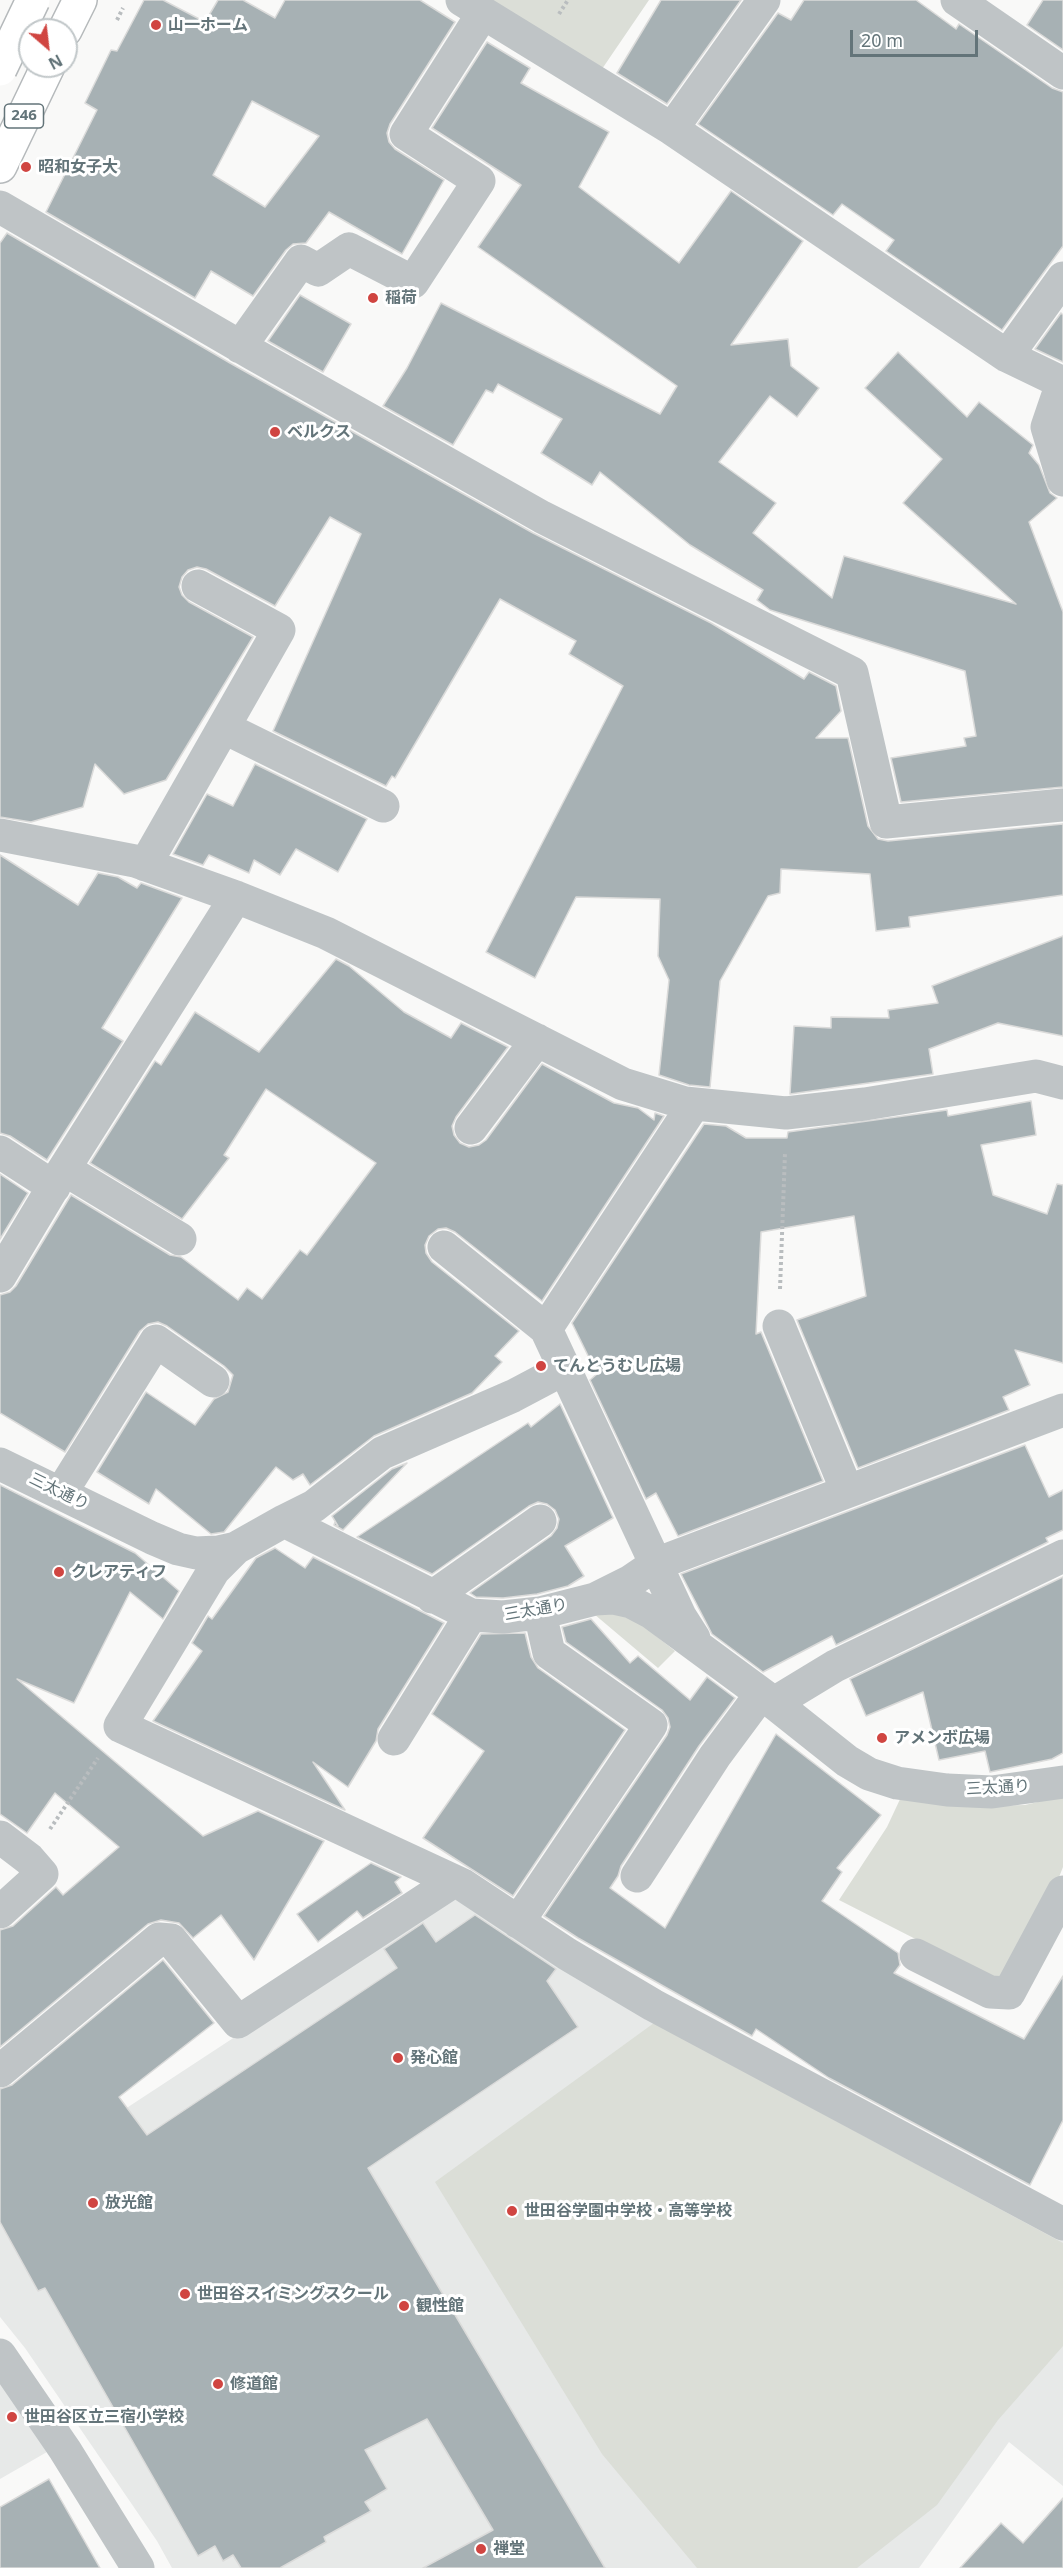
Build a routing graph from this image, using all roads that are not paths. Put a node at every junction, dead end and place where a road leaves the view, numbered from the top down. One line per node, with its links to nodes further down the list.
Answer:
1 (33, 0): 7 (highway, bridge)
2 (80, 0): 6 (highway)
3 (764, 0): 11 (street)
4 (957, 0): 8 (street)
5 (472, 7): 11 (street); 16 (street)
6 (71, 18)
7 (0, 69)
8 (1063, 73)
9 (42, 78): 10 (highway, 246)
10 (33, 97): 12 (highway); 13 (highway, 246)
11 (672, 129): 17 (street)
12 (0, 136)
13 (0, 166)
14 (0, 207): 16 (street)
15 (1063, 278): 17 (street)
16 (240, 347): 22 (street)
17 (1007, 356): 18 (street)
18 (1063, 383): 19 (street)
19 (1063, 480)
20 (198, 586): 21 (street)
21 (225, 728): 23 (street); 25 (street)
22 (1063, 805)
23 (383, 806)
24 (0, 835): 25 (street)
25 (146, 865): 26 (street)
26 (236, 897): 27 (street); 32 (street)
27 (537, 1040): 29 (street); 30 (street)
28 (1063, 1083): 29 (street)
29 (694, 1104): 37 (street)
30 (471, 1128)
31 (0, 1152): 32 (street)
32 (59, 1178): 33 (street); 35 (street)
33 (180, 1239)
34 (444, 1247): 37 (street)
35 (0, 1276)
36 (779, 1326): 42 (street)
37 (546, 1329): 38 (street)
38 (564, 1369): 44 (street); 48 (street)
39 (213, 1381): 43 (street)
40 (1063, 1410): 42 (street)
41 (0, 1464): 43 (street, 三太通り)
42 (847, 1491): 48 (street)
43 (61, 1493): 46 (street, 三太通り)
44 (284, 1521): 46 (street, 三太通り); 49 (street, 三太通り)
45 (540, 1521): 49 (street)
46 (236, 1548): 59 (street)
47 (1063, 1556): 54 (street)
48 (656, 1564): 50 (street); 53 (street)
49 (432, 1597): 52 (street, 三太通り)
50 (595, 1599): 51 (street, 三太通り); 53 (street, 三太通り)
51 (540, 1613): 52 (street, 三太通り); 62 (street)
52 (471, 1615): 55 (street)
53 (699, 1648): 54 (street, 三太通り)
54 (768, 1698): 56 (street, 三太通り); 58 (street)
55 (394, 1739)
56 (1063, 1782)
57 (0, 1837): 61 (street)
58 (637, 1876)
59 (454, 1881): 62 (street); 64 (street)
60 (1062, 1895): 63 (street)
61 (0, 1912)
62 (519, 1922): 65 (street)
63 (916, 1955)
64 (0, 2071)
65 (1063, 2224)
66 (0, 2355): 67 (street)
67 (138, 2568)

